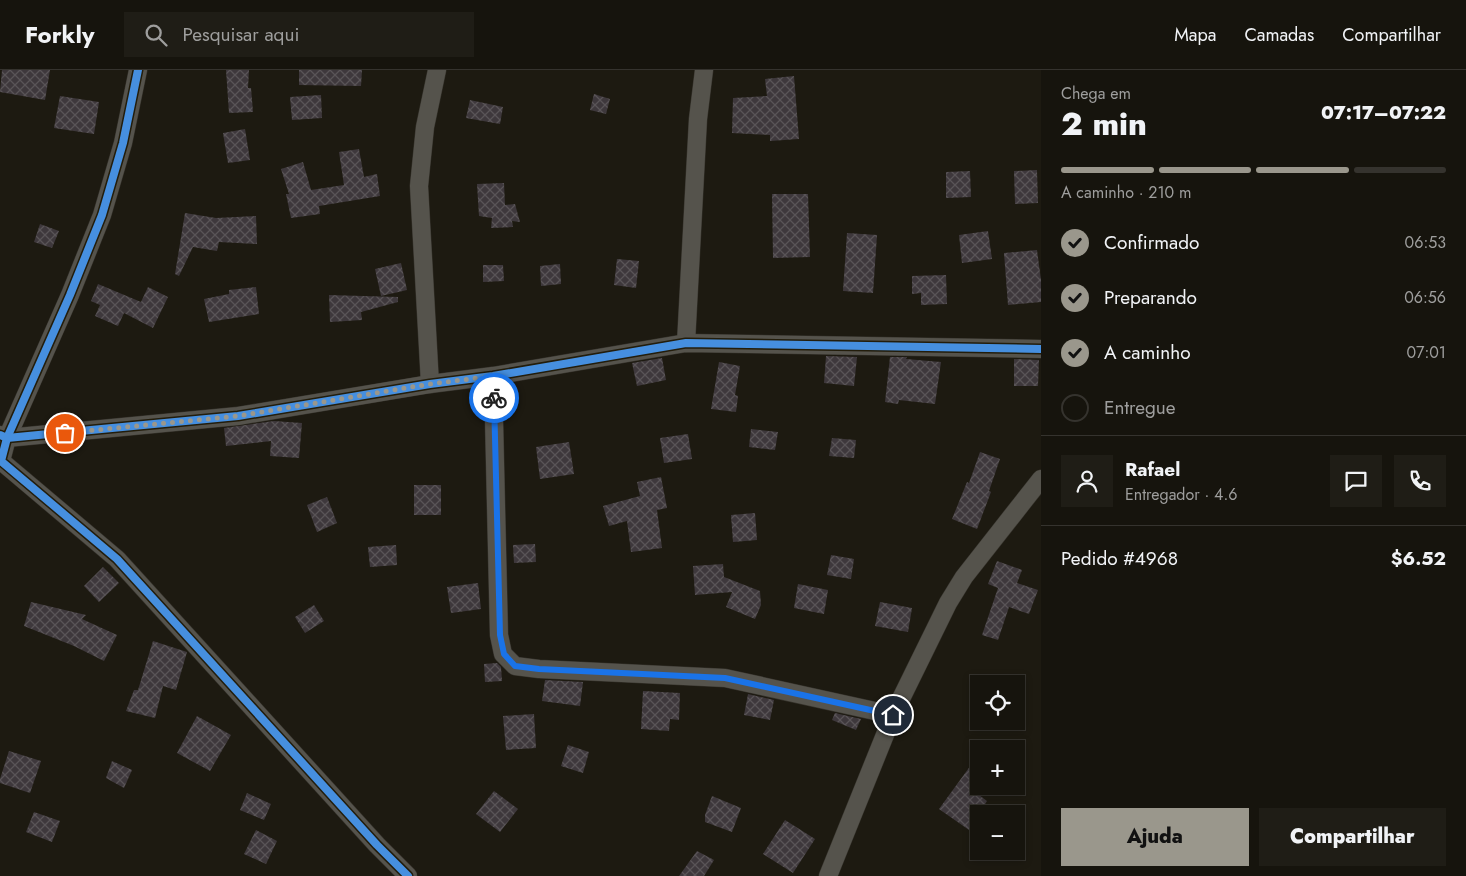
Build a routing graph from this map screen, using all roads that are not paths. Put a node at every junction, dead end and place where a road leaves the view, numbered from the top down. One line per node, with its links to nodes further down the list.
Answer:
1 (138, 70): 8 (street)
2 (437, 70): 7 (street)
3 (704, 70): 4 (street)
4 (686, 343): 5 (street); 6 (street)
5 (1041, 349)
6 (493, 376): 7 (street); 11 (street)
7 (430, 384): 8 (street)
8 (4, 437): 9 (street)
9 (0, 461): 12 (street)
10 (1041, 479): 11 (street)
11 (893, 715): 13 (street)
12 (408, 876)
13 (828, 876)

